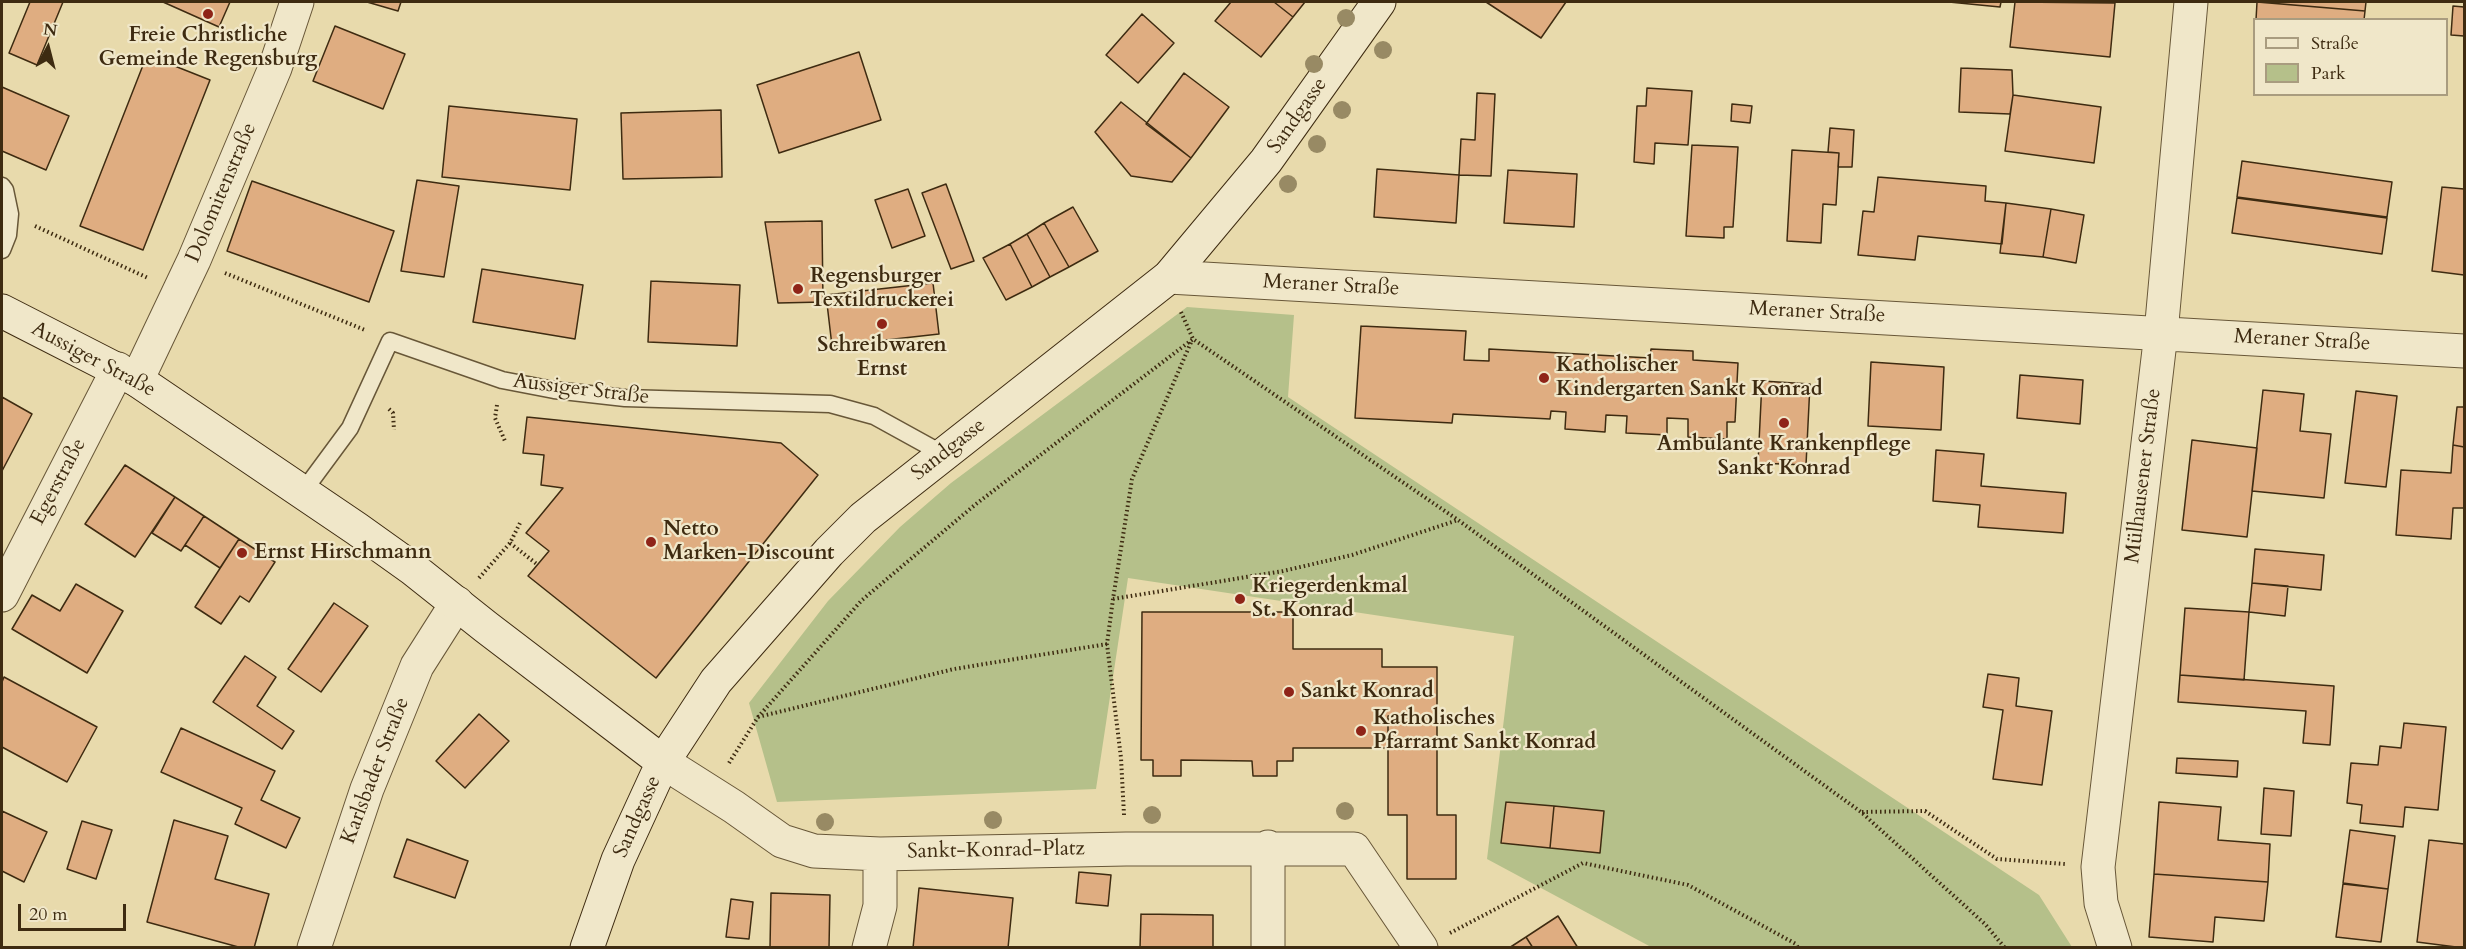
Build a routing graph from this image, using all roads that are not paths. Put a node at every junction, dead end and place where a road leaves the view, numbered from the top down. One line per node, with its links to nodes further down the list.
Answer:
1 (297, 2): 10 (street, Dolomitenstraße)
2 (1379, 2): 6 (street, Sandgasse)
3 (2192, 2): 8 (street, Mülhausener Straße)
4 (2, 186): 5 (lane)
5 (2, 250)
6 (1169, 277): 8 (street, Meraner Straße); 11 (street, Sandgasse)
7 (2, 311): 10 (street, Aussiger Straße)
8 (2161, 333): 9 (street, Meraner Straße); 23 (street, Mülhausener Straße)
9 (2464, 351)
10 (128, 374): 12 (street, Aussiger Straße); 13 (street, Egerstraße)
11 (943, 454): 12 (lane, Aussiger Straße); 15 (street, Sandgasse)
12 (302, 493): 14 (street, Aussiger Straße)
13 (2, 595)
14 (457, 603): 15 (street, Aussiger Straße); 19 (street, Karlsbader Straße)
15 (663, 762): 17 (street, Sankt-Konrad-Platz); 20 (street, Sandgasse)
16 (1268, 847): 17 (street, Sankt-Konrad-Platz); 18 (street, Sankt-Konrad-Platz); 22 (street)
17 (880, 854): 21 (street)
18 (1432, 942)
19 (314, 948)
20 (587, 948)
21 (869, 948)
22 (1268, 948)
23 (2115, 948)

